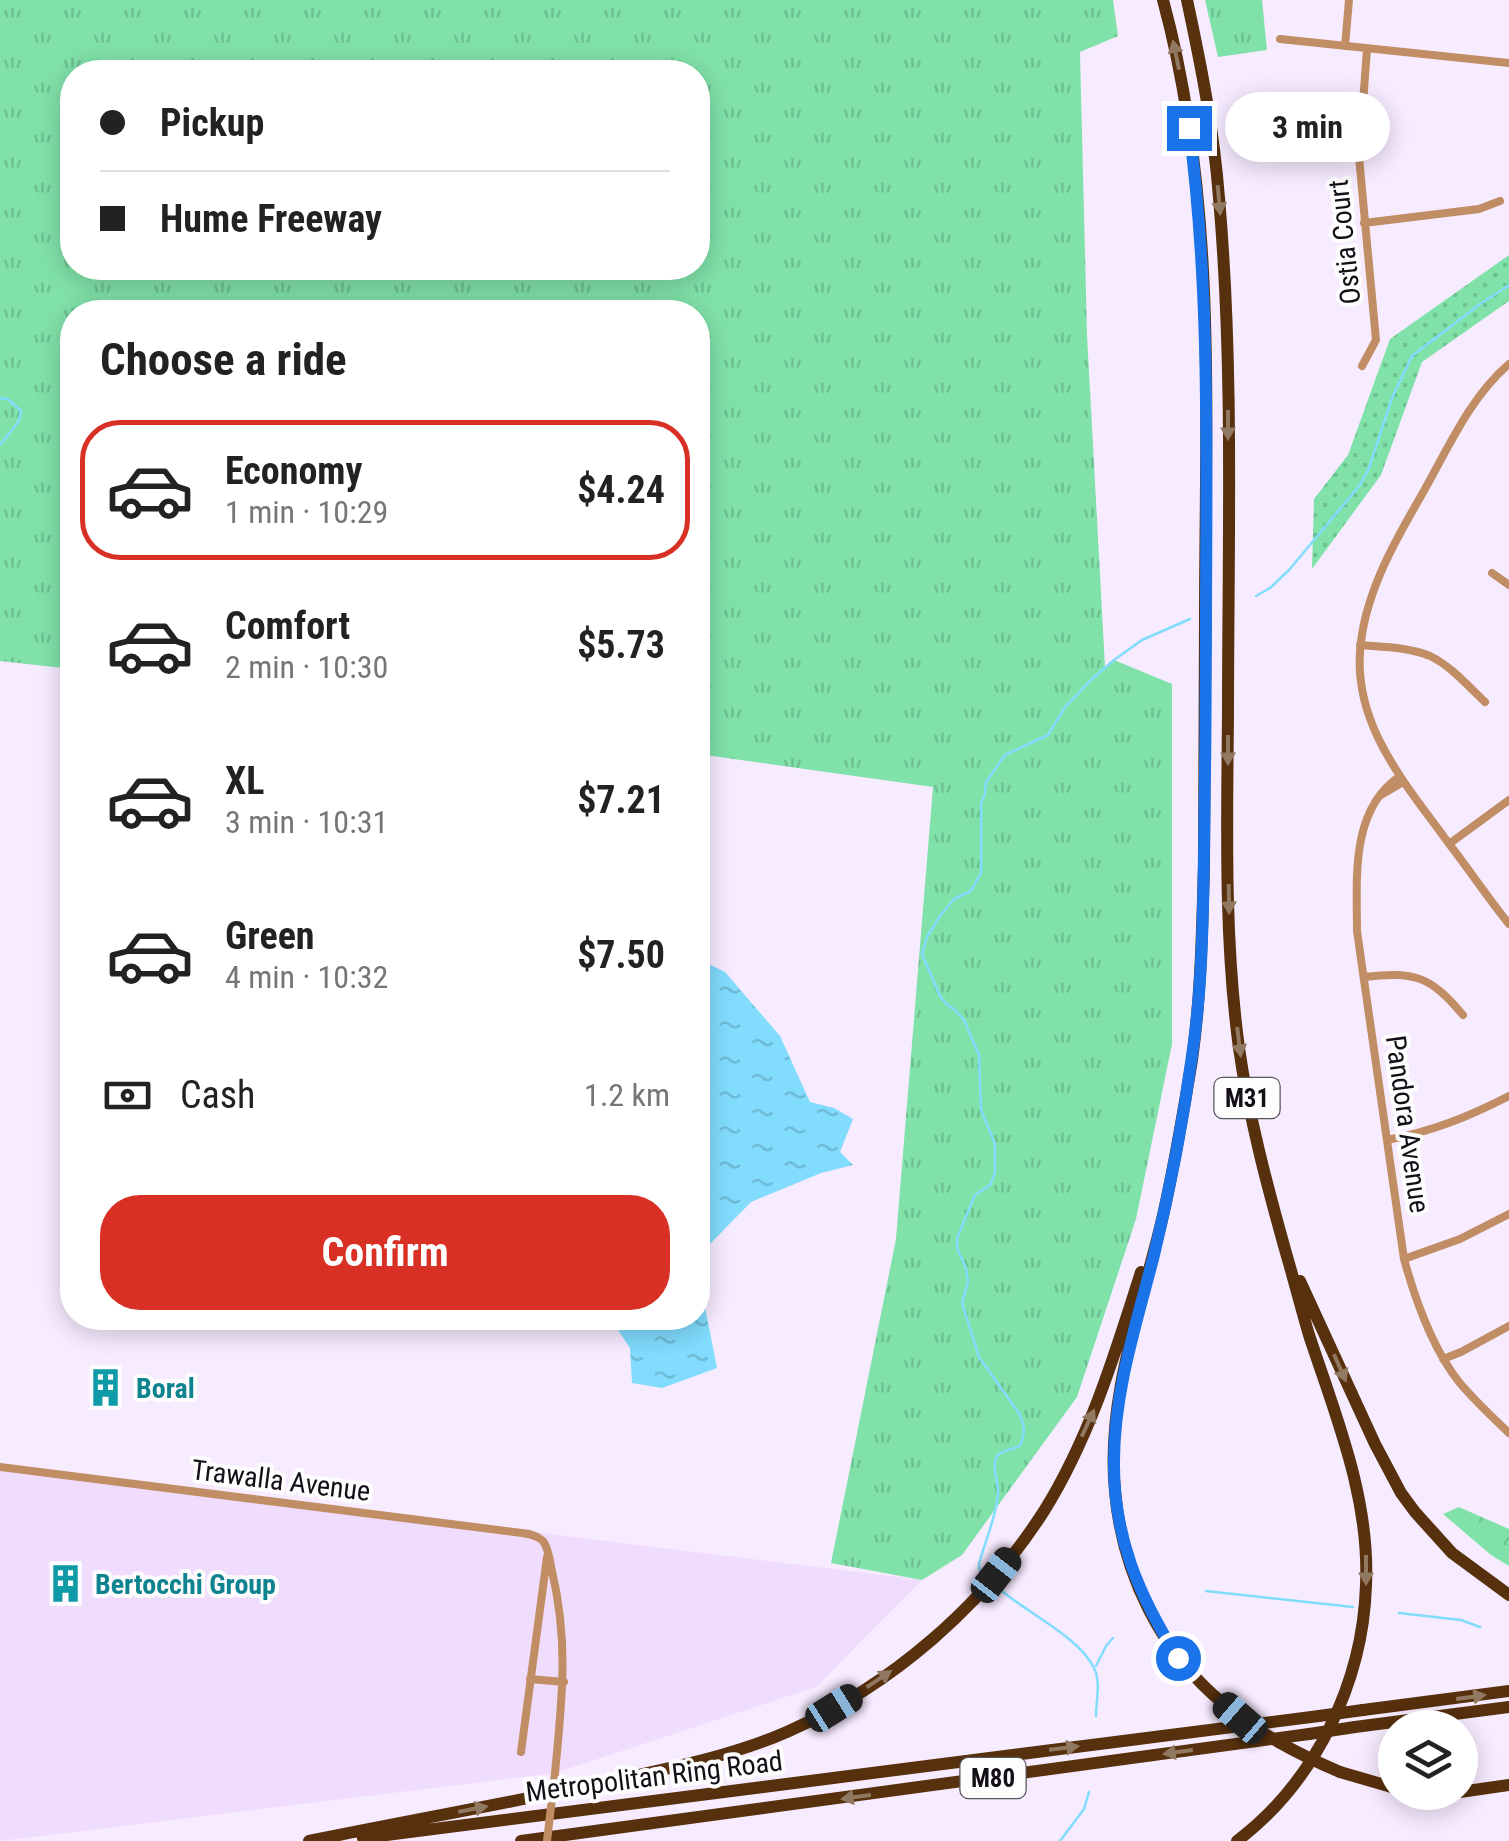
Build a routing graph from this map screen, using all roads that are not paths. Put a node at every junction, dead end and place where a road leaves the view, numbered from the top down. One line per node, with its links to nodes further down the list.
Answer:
1 (1163, 0): 24 (highway, M31, one-way to 1)
2 (1187, 0): 26 (highway, M31, one-way to 26)
3 (1349, 0): 5 (street)
4 (1280, 39): 5 (street)
5 (1345, 46): 6 (street)
6 (1368, 49): 7 (street); 9 (street, Ostia Court)
7 (1509, 63)
8 (1500, 201): 9 (street)
9 (1364, 223): 11 (street, Ostia Court)
10 (1509, 364): 14 (street)
11 (1362, 366)
12 (1492, 573): 13 (street)
13 (1509, 585)
14 (1360, 645): 15 (street); 16 (street)
15 (1485, 702)
16 (1401, 779): 18 (street); 20 (street, Pandora Avenue)
17 (1509, 800): 18 (street)
18 (1449, 844): 19 (street)
19 (1509, 924)
20 (1364, 978): 21 (street); 23 (street, Pandora Avenue)
21 (1462, 1016)
22 (1509, 1096): 23 (street)
23 (1387, 1140): 27 (street, Pandora Avenue)
24 (1172, 1173): 39 (highway, bridge); 42 (highway, one-way to 24)
25 (1509, 1214): 27 (street)
26 (1285, 1247): 33 (highway, one-way to 33); 46 (highway, one-way to 46)
27 (1404, 1259): 29 (street, Pandora Avenue)
28 (1509, 1326): 29 (street)
29 (1444, 1359): 30 (street, Pandora Avenue)
30 (1509, 1434)
31 (0, 1467): 32 (street, Trawalla Avenue)
32 (547, 1552): 34 (street); 35 (street)
33 (1509, 1595)
34 (530, 1679): 35 (street); 38 (street)
35 (564, 1682): 45 (street, bridge)
36 (1509, 1692): 43 (highway, Metropolitan Ring Road / M80, one-way to 36, bridge)
37 (1509, 1708): 44 (highway, Metropolitan Ring Road / M80, one-way to 44, bridge)
38 (521, 1752)
39 (1378, 1783)
40 (1509, 1785): 41 (highway)
41 (1478, 1789)
42 (309, 1841)
43 (340, 1841)
44 (521, 1841)
45 (547, 1841)
46 (1236, 1841)

